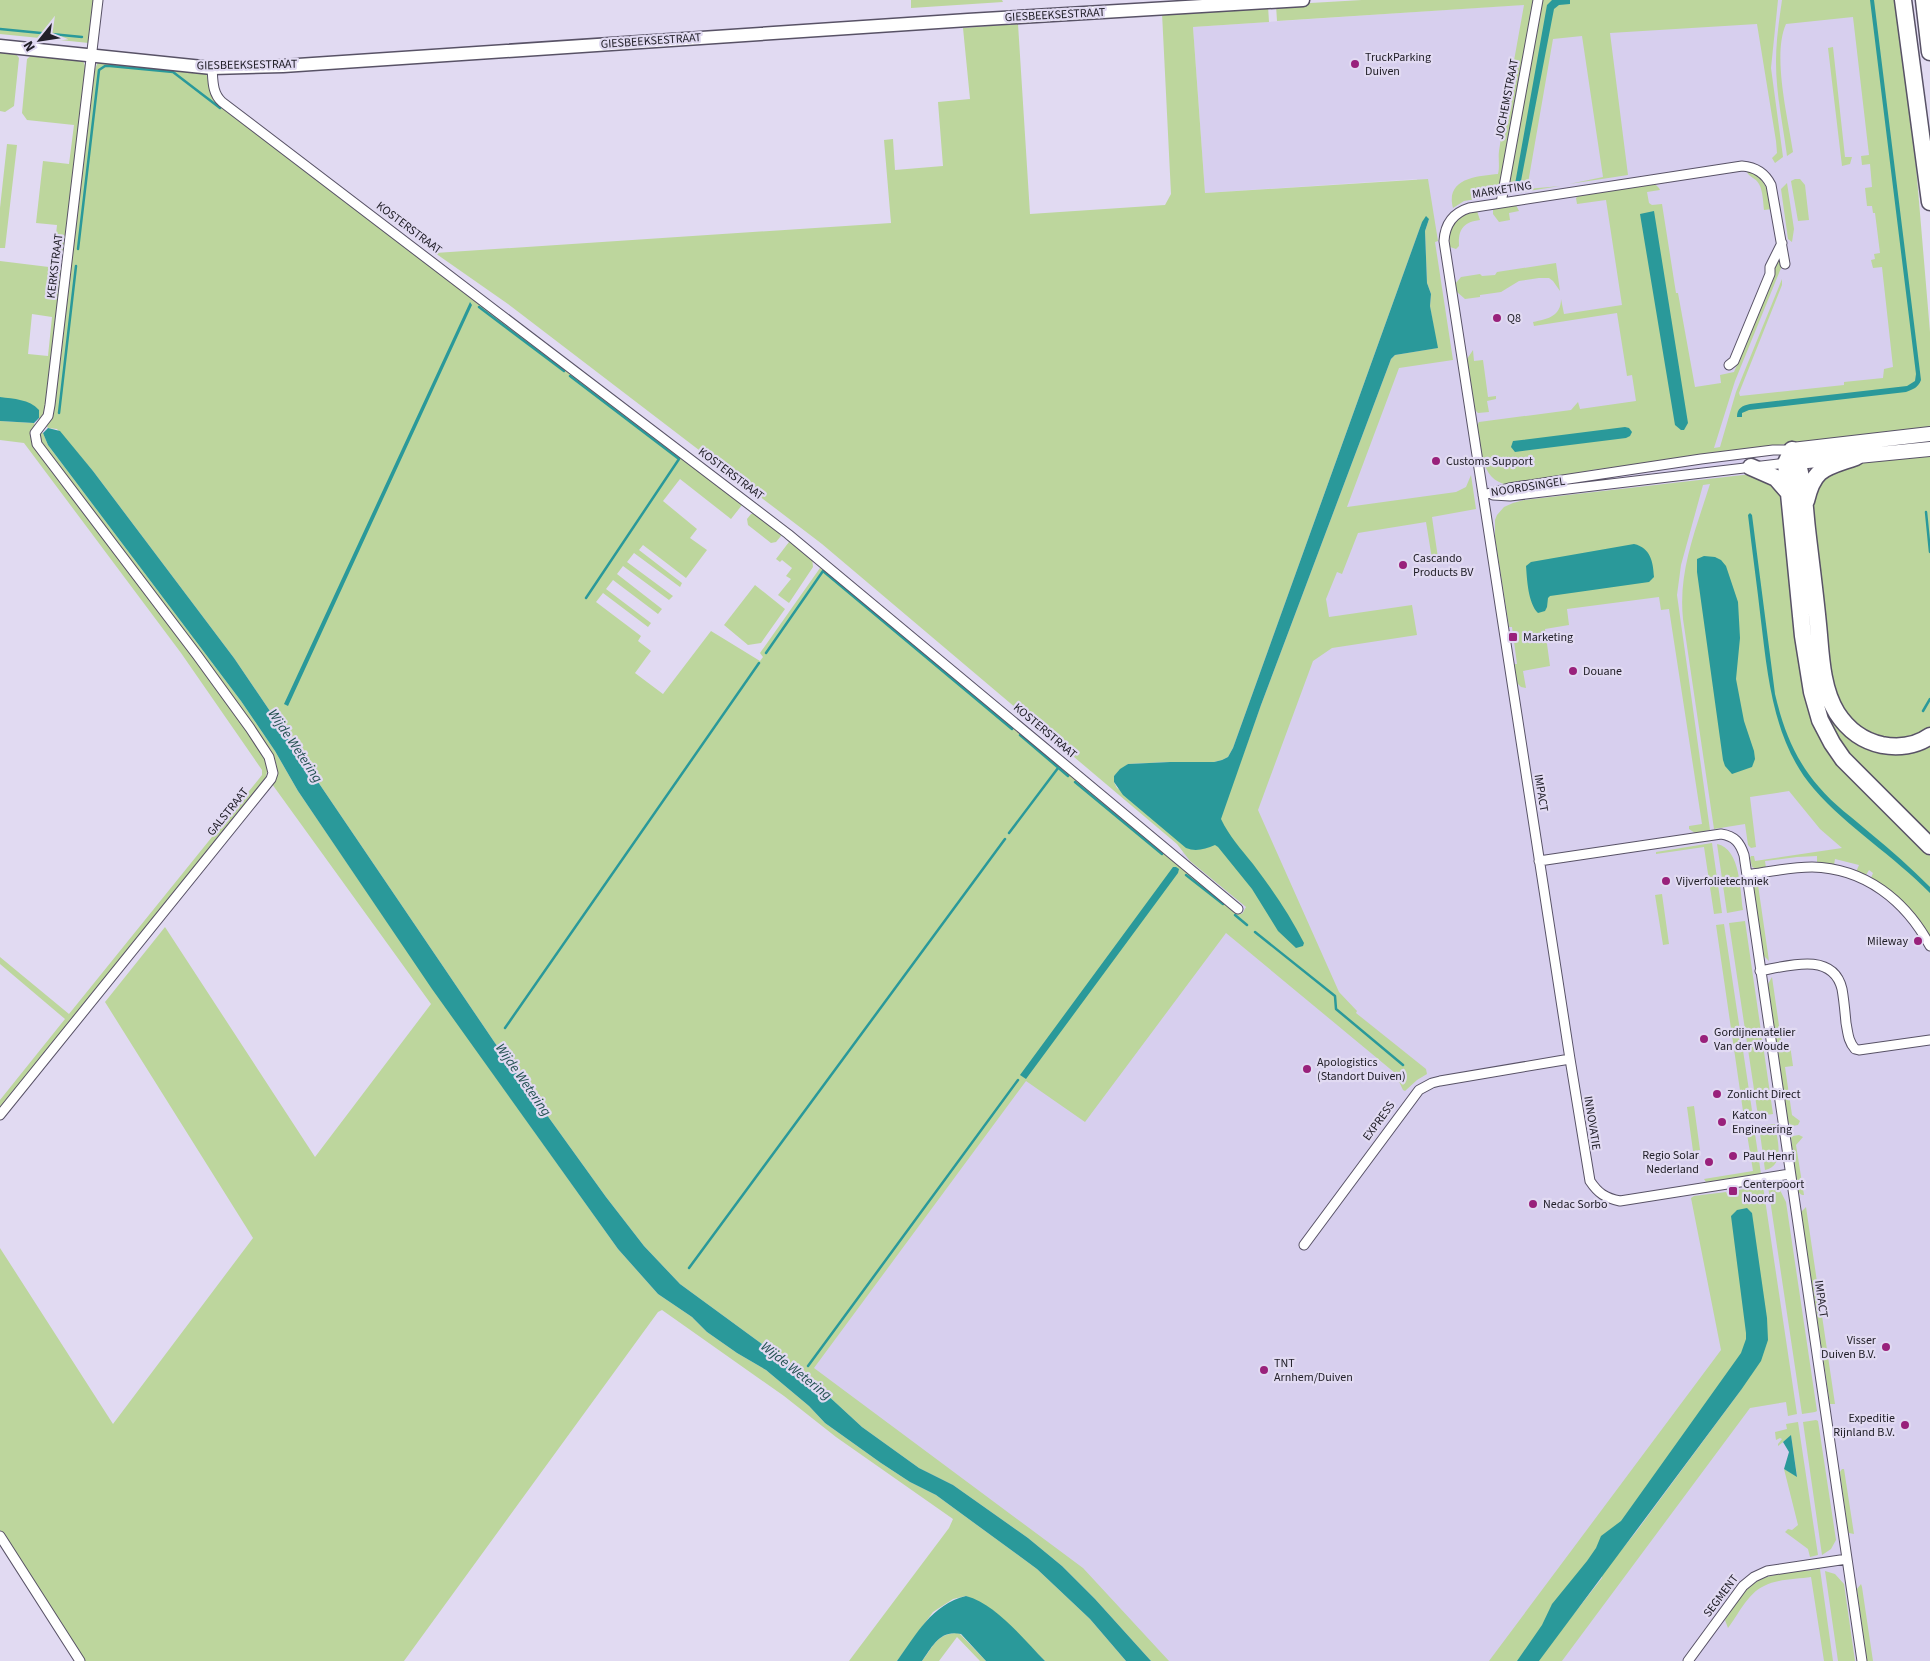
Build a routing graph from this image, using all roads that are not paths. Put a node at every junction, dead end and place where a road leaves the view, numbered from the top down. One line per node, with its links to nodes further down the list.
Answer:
1 (98, 0): 9 (street, KERKSTRAAT)
2 (1303, 0): 6 (street, GIESBEEKSESTRAAT)
3 (1538, 0): 11 (street, JOCHEMSTRAAT)
4 (1903, 0): 12 (highway)
5 (1924, 0): 8 (highway)
6 (1270, 1): 10 (street, GIESBEEKSESTRAAT)
7 (0, 46): 9 (street, GIESBEEKSESTRAAT)
8 (1930, 52)
9 (91, 56): 10 (street, GIESBEEKSESTRAAT); 23 (street, KERKSTRAAT)
10 (212, 68): 28 (street, KOSTERSTRAAT)
11 (1501, 202): 13 (street, MARKETING); 21 (street, MARKETING)
12 (1930, 202)
13 (1782, 243): 14 (street, MARKETING); 15 (street)
14 (1786, 264)
15 (1729, 365)
16 (1929, 442): 17 (main road, NOORDSINGEL); 18 (main road, NOORDSINGEL)
17 (1856, 457): 18 (main road, NOORDSINGEL); 22 (highway)
18 (1788, 460): 19 (street, NOORDSINGEL); 20 (highway); 21 (street, NOORDSINGEL); 22 (highway)
19 (1751, 467): 20 (highway); 21 (street, NOORDSINGEL)
20 (1790, 494): 25 (highway)
21 (1483, 495): 26 (street, IMPACT)
22 (1805, 506): 24 (highway)
23 (88, 513): 33 (street, GALSTRAAT)
24 (1930, 736)
25 (1930, 846)
26 (1539, 861): 27 (street, IMPACT); 32 (street, INNOVATIE)
27 (1747, 875): 29 (street); 30 (street, IMPACT)
28 (1238, 909)
29 (1930, 946)
30 (1760, 971): 31 (street); 34 (street, IMPACT)
31 (1930, 1040)
32 (1570, 1059): 34 (street, INNOVATIE); 35 (street, EXPRESS)
33 (0, 1115)
34 (1790, 1174): 37 (street, IMPACT)
35 (1304, 1245)
36 (0, 1536): 38 (street)
37 (1847, 1560): 39 (street, SEGMENT); 40 (street, IMPACT)
38 (80, 1661)
39 (1688, 1661)
40 (1862, 1661)

